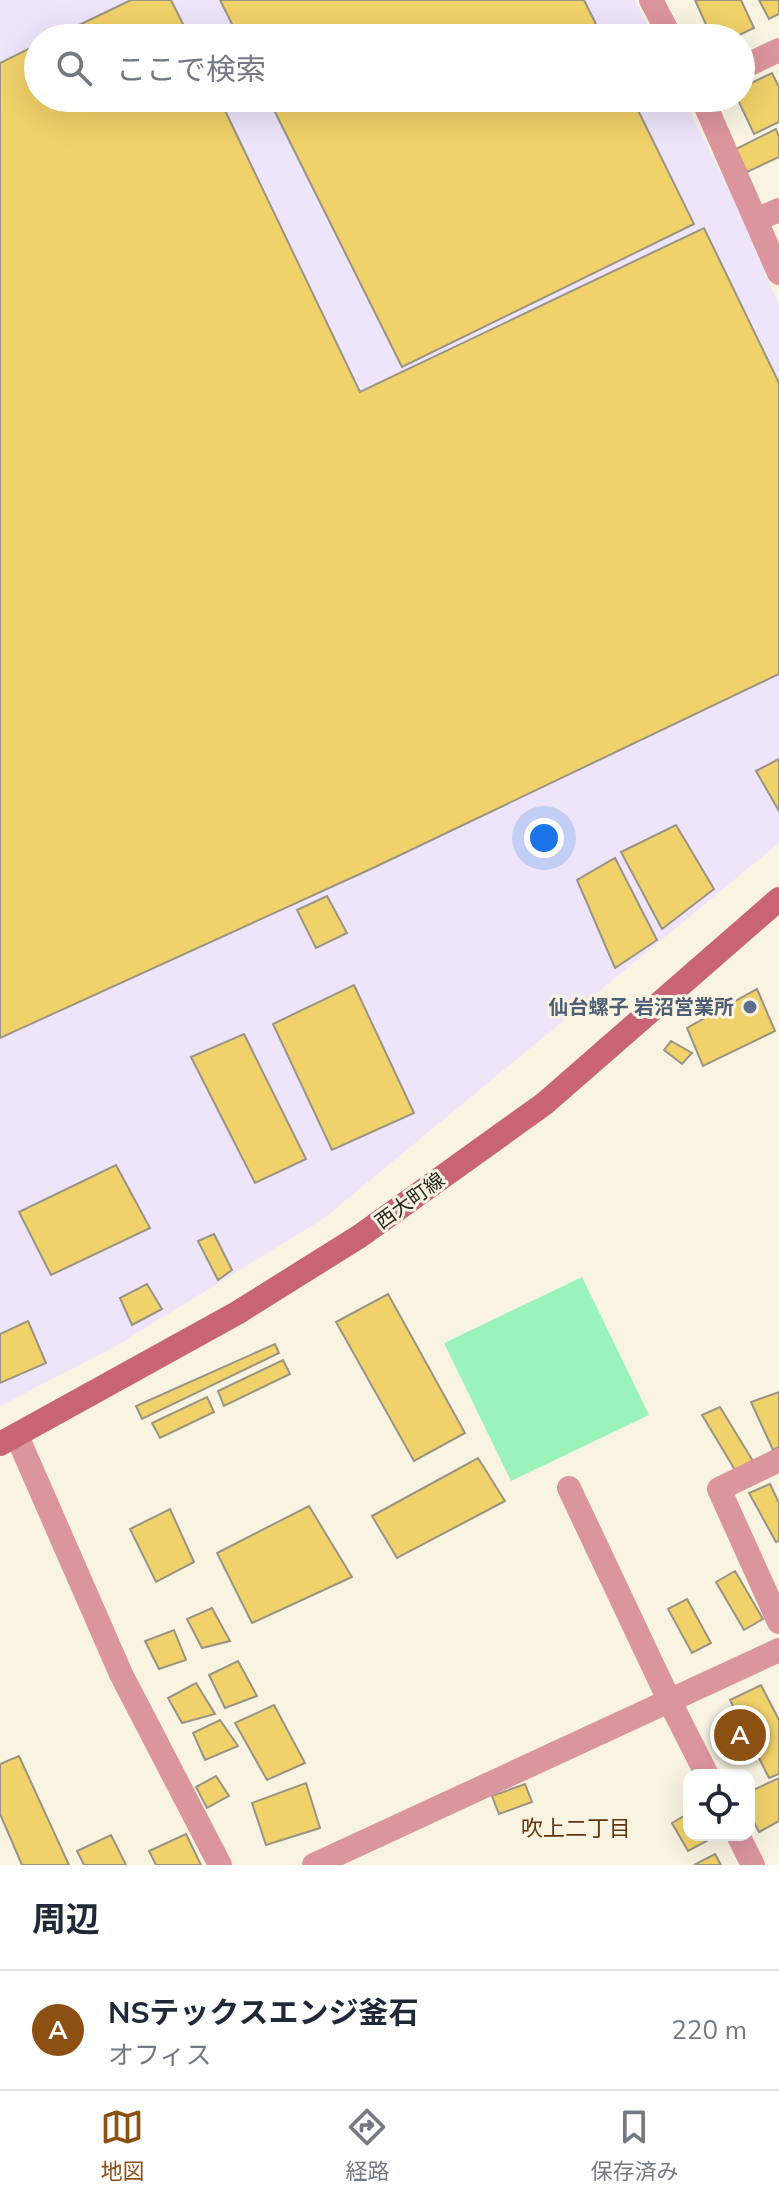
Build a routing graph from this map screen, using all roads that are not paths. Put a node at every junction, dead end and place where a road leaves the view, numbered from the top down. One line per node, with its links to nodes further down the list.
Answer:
1 (651, 0): 2 (street)
2 (664, 24)
3 (779, 50): 4 (street)
4 (755, 61)
5 (708, 112): 7 (street)
6 (779, 210): 7 (street)
7 (756, 220): 8 (street)
8 (779, 273)
9 (779, 899): 10 (street, 西大町線)
10 (9, 1440): 18 (street)
11 (779, 1460): 13 (street)
12 (569, 1488): 15 (street)
13 (779, 1622)
14 (779, 1650): 15 (street)
15 (670, 1702): 16 (street); 19 (street)
16 (704, 1769)
17 (741, 1841): 20 (street)
18 (220, 1865)
19 (314, 1865)
20 (753, 1865)

